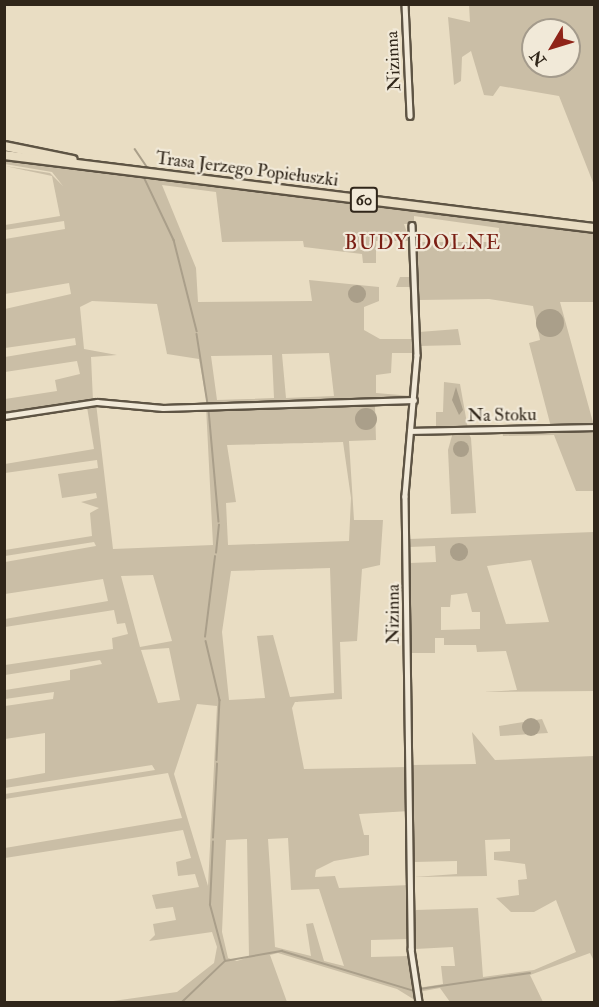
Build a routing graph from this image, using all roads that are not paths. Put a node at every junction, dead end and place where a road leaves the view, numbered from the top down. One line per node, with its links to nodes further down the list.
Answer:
1 (405, 4): 2 (street, Nizinna)
2 (410, 116)
3 (4, 146): 5 (main road, Trasa Jerzego Popiełuszki / 60)
4 (4, 155): 5 (main road, Trasa Jerzego Popiełuszki / 60)
5 (110, 168): 7 (main road, Trasa Jerzego Popiełuszki / 60)
6 (412, 225): 8 (street, Nizinna)
7 (594, 228)
8 (414, 400): 9 (street); 11 (street, Nizinna)
9 (4, 416)
10 (594, 427): 11 (street, Na Stoku)
11 (410, 431): 12 (street, Nizinna)
12 (419, 1002)

